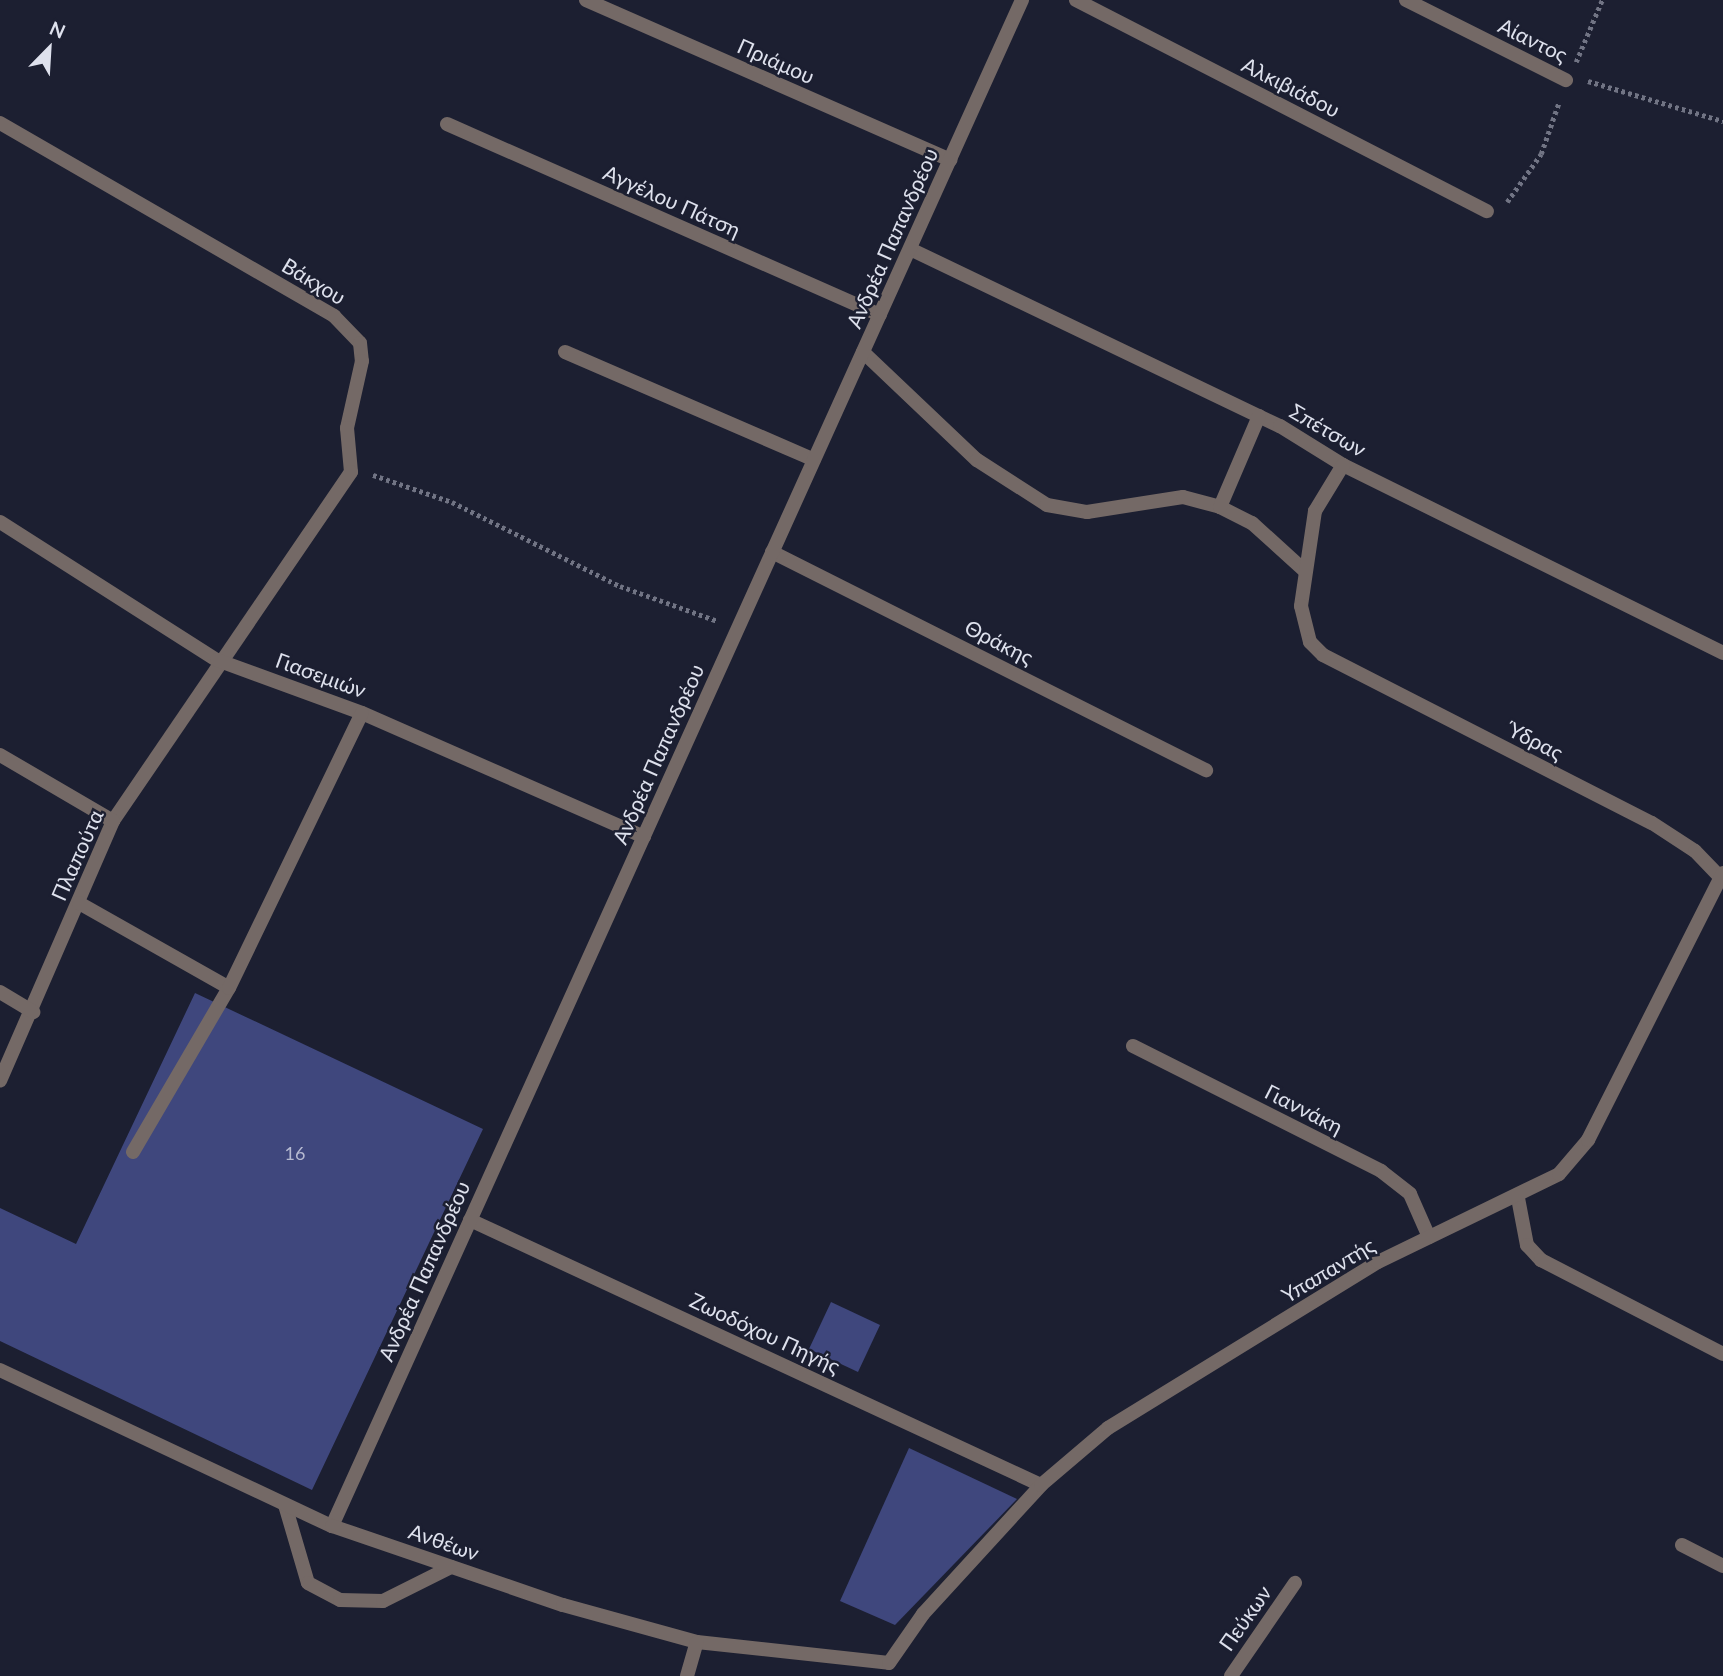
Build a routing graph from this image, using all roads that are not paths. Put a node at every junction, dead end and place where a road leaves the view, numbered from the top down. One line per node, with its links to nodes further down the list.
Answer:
1 (586, 0): 8 (street, Πριάμου)
2 (1022, 0): 8 (street, Ανδρέα Παπανδρέου)
3 (1076, 0): 9 (street, Αλκιβιάδου)
4 (1406, 0): 5 (street, Αίαντος)
5 (1566, 80)
6 (0, 123): 22 (street, Βάκχου)
7 (447, 124): 11 (street, Αγγέλου Πάτση)
8 (950, 160): 10 (street, Ανδρέα Παπανδρέου)
9 (1488, 211)
10 (910, 249): 11 (street, Ανδρέα Παπανδρέου); 14 (street, Σπέτσων)
11 (880, 315): 13 (street, Ανδρέα Παπανδρέου)
12 (565, 352): 15 (street)
13 (863, 352): 15 (street, Ανδρέα Παπανδρέου); 17 (street)
14 (1259, 416): 16 (street, Σπέτσων); 17 (street)
15 (814, 460): 19 (street, Ανδρέα Παπανδρέου)
16 (1343, 465): 20 (street); 21 (street, Σπέτσων)
17 (1220, 507): 20 (street)
18 (0, 522): 22 (street, Γιασεμιών)
19 (772, 552): 25 (street, Θράκης); 27 (street, Ανδρέα Παπανδρέου)
20 (1305, 571): 28 (street, Ύδρας)
21 (1723, 653)
22 (217, 660): 23 (street, Γιασεμιών); 26 (street, Πλαπούτα)
23 (362, 713): 27 (street, Γιασεμιών); 30 (street)
24 (0, 755): 26 (street)
25 (1206, 770)
26 (113, 821): 29 (street, Πλαπούτα)
27 (644, 837): 37 (street, Ανδρέα Παπανδρέου)
28 (1722, 877): 36 (street, Υπαπαντής)
29 (79, 903): 30 (street); 32 (street, Πλαπούτα)
30 (229, 988): 35 (street)
31 (0, 992): 32 (street)
32 (33, 1012): 34 (street, Πλαπούτα)
33 (1133, 1046): 38 (street, Γιαννάκη)
34 (0, 1081)
35 (133, 1152)
36 (1518, 1198): 38 (street, Υπαπαντής); 39 (street)
37 (470, 1220): 41 (street, Ζωοδόχου Πηγής); 43 (street, Ανδρέα Παπανδρέου)
38 (1430, 1237): 41 (street, Υπαπαντής)
39 (1723, 1354)
40 (0, 1370): 42 (street, Ανθέων)
41 (1041, 1485): 49 (street, Υπαπαντής)
42 (285, 1504): 43 (street, Ανθέων); 46 (street)
43 (332, 1525): 46 (street, Ανθέων)
44 (1682, 1545): 45 (street)
45 (1723, 1566)
46 (451, 1567): 48 (street, Ανθέων)
47 (1295, 1583): 51 (street, Πεύκων)
48 (697, 1642): 49 (street, Ανθέων); 50 (street)
49 (888, 1669)
50 (687, 1676)
51 (1231, 1676)

